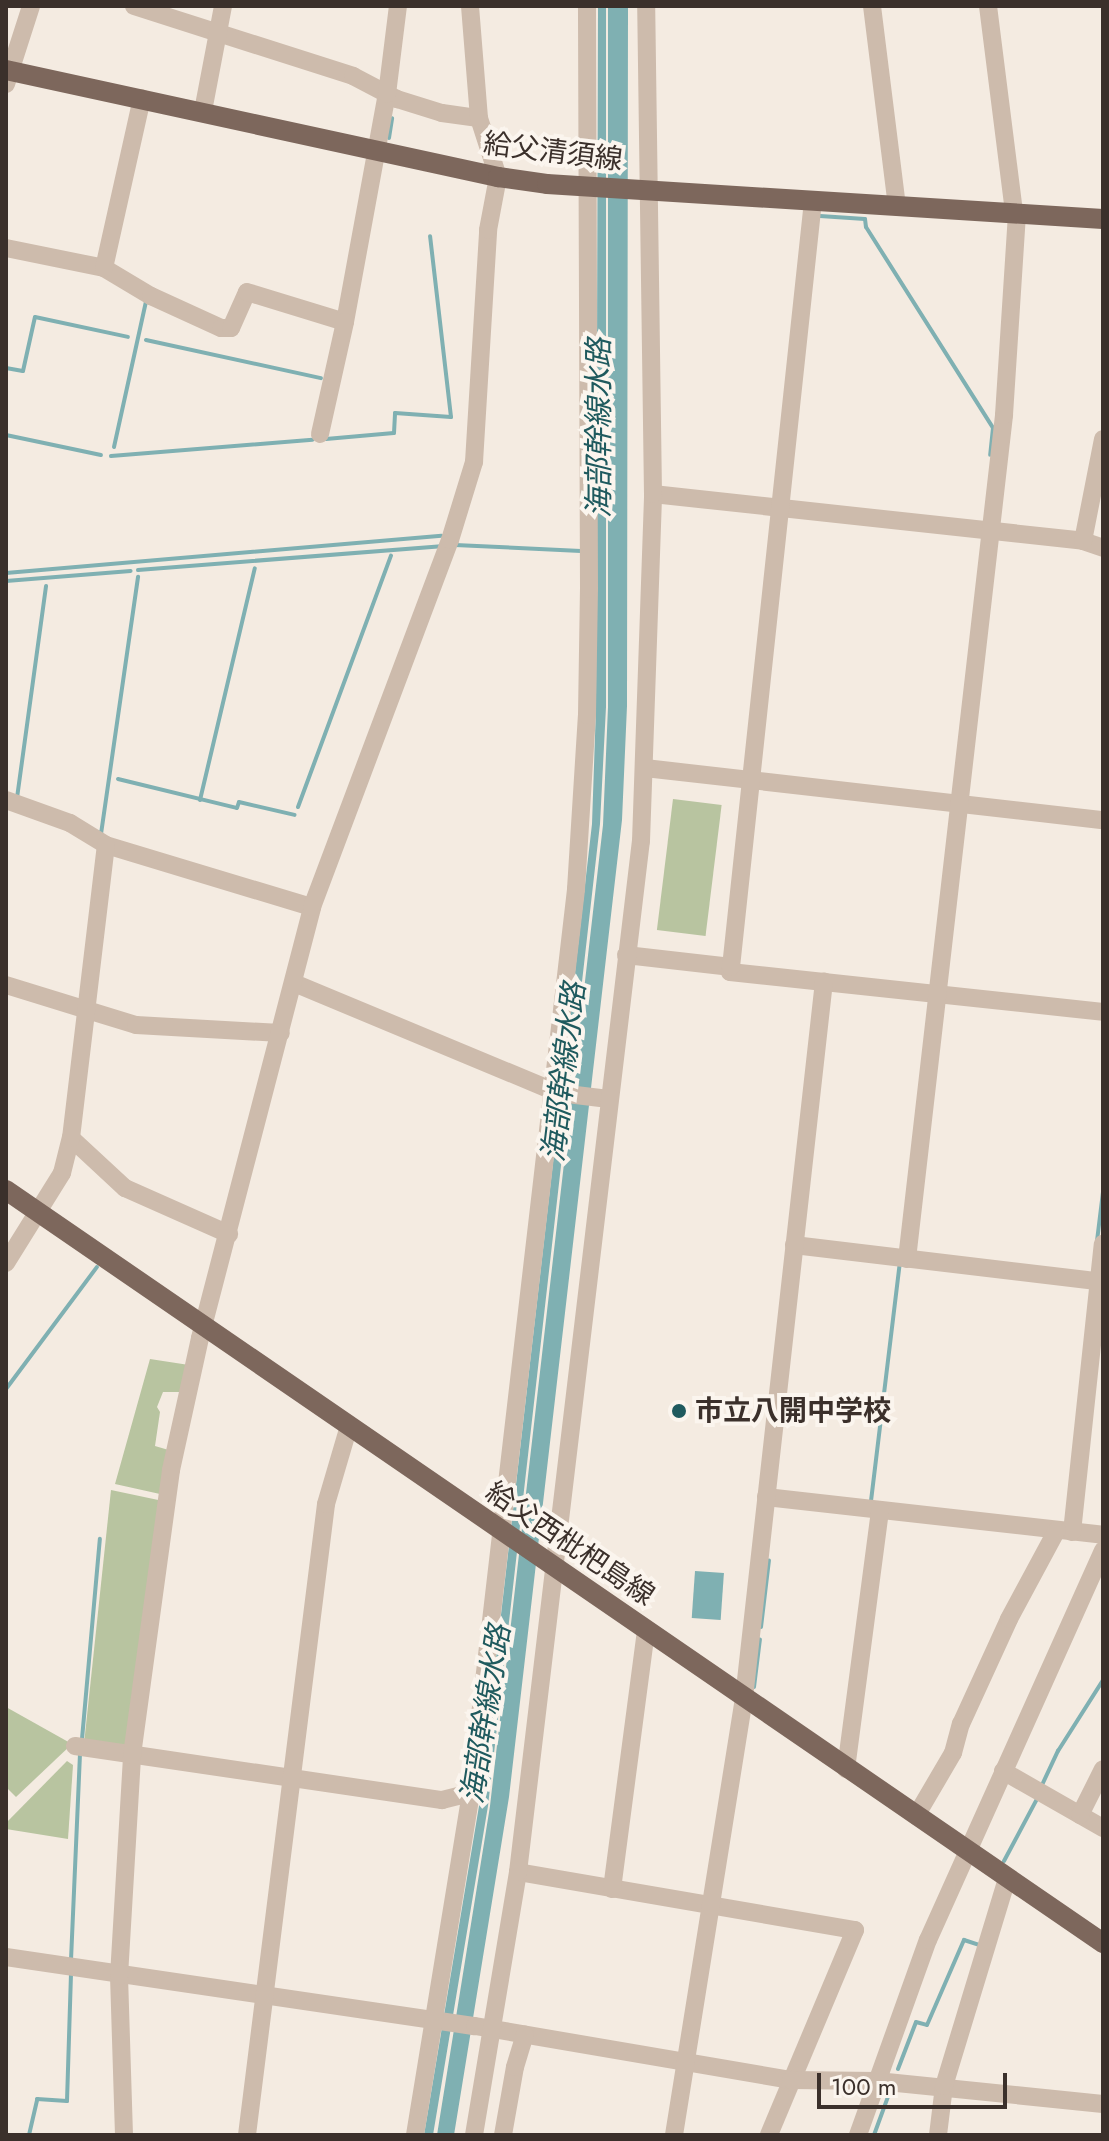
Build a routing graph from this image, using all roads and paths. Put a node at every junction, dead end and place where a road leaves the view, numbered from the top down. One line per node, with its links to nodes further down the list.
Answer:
1 (31, 6): 11 (street)
2 (134, 6): 10 (street)
3 (223, 6): 10 (street)
4 (398, 6): 12 (street)
5 (470, 6): 15 (street)
6 (587, 6): 18 (street)
7 (646, 6): 19 (street)
8 (872, 6): 21 (street)
9 (988, 6): 22 (street)
10 (217, 32): 12 (street); 14 (street)
11 (7, 75): 13 (main road, 給父清須線)
12 (387, 94): 15 (street); 16 (street)
13 (142, 98): 14 (main road, 給父清須線); 25 (street)
14 (203, 111): 16 (main road, 給父清須線)
15 (479, 118): 17 (street)
16 (378, 150): 17 (main road, 給父清須線); 26 (street)
17 (498, 177): 18 (main road, 給父清須線); 40 (street)
18 (590, 187): 19 (main road, 給父清須線); 50 (street)
19 (640, 190): 20 (main road, 給父清須線); 29 (street)
20 (813, 201): 21 (main road, 給父清須線); 30 (street)
21 (897, 206): 22 (main road, 給父清須線)
22 (1016, 214): 23 (main road, 給父清須線); 31 (street)
23 (1103, 219)
24 (6, 248): 25 (street)
25 (104, 268): 26 (street)
26 (345, 322): 27 (street)
27 (320, 434)
28 (1103, 439): 32 (street)
29 (653, 494): 30 (street); 34 (street)
30 (780, 507): 31 (street); 35 (street)
31 (984, 531): 32 (street); 37 (street)
32 (1083, 541): 33 (street)
33 (1103, 548)
34 (645, 768): 35 (street); 41 (street)
35 (750, 779): 37 (street); 42 (street)
36 (6, 800): 39 (street)
37 (953, 803): 38 (street); 46 (street)
38 (1103, 820)
39 (106, 845): 40 (street); 47 (street)
40 (312, 907): 44 (street)
41 (626, 955): 42 (street); 51 (street)
42 (731, 967): 43 (street)
43 (824, 981): 46 (street); 57 (street)
44 (294, 983): 49 (street); 50 (street)
45 (6, 985): 47 (street)
46 (931, 993): 48 (street); 58 (street)
47 (86, 1010): 49 (street); 52 (street)
48 (1103, 1012)
49 (281, 1033): 55 (street)
50 (553, 1091): 51 (street); 66 (street)
51 (601, 1098): 69 (street)
52 (71, 1138): 54 (street); 55 (street)
53 (6, 1190): 54 (main road, 給父西枇杷島線)
54 (41, 1212): 59 (street); 61 (main road, 給父西枇杷島線)
55 (229, 1234): 61 (street)
56 (1103, 1244): 60 (street)
57 (794, 1245): 58 (street); 63 (street)
58 (902, 1258): 60 (street)
59 (6, 1263)
60 (1101, 1282): 65 (street)
61 (205, 1327): 62 (main road, 給父西枇杷島線); 73 (street)
62 (349, 1426): 66 (main road, 給父西枇杷島線); 77 (street)
63 (766, 1497): 64 (street); 71 (street)
64 (880, 1510): 65 (street); 74 (street)
65 (1064, 1531): 67 (street); 82 (street)
66 (505, 1534): 69 (main road, 給父西枇杷島線); 78 (street)
67 (1103, 1535)
68 (1103, 1550): 76 (street)
69 (547, 1563): 70 (main road, 給父西枇杷島線); 85 (street)
70 (646, 1629): 71 (main road, 給父西枇杷島線); 87 (street)
71 (744, 1698): 74 (main road, 給父西枇杷島線); 88 (street)
72 (75, 1746): 73 (street)
73 (132, 1755): 77 (street); 91 (street)
74 (846, 1769): 82 (main road, 給父西枇杷島線)
75 (1103, 1769): 81 (street)
76 (1003, 1771): 81 (street); 84 (street)
77 (290, 1778): 79 (street); 92 (street)
78 (471, 1793): 79 (street); 80 (street)
79 (442, 1800): 80 (street)
80 (467, 1813): 93 (street)
81 (1080, 1815): 83 (street)
82 (916, 1816): 84 (main road, 給父西枇杷島線)
83 (1103, 1828)
84 (967, 1852): 86 (main road, 給父西枇杷島線); 98 (street)
85 (518, 1872): 87 (street); 94 (street)
86 (1007, 1879): 89 (main road, 給父西枇杷島線); 99 (street)
87 (612, 1889): 88 (street)
88 (713, 1907): 96 (street); 97 (street)
89 (1103, 1943)
90 (6, 1957): 91 (street)
91 (119, 1976): 92 (street); 101 (street)
92 (263, 1997): 93 (street); 102 (street)
93 (438, 2022): 94 (street); 103 (street)
94 (484, 2028): 95 (street); 104 (street)
95 (525, 2035): 96 (street); 105 (street)
96 (687, 2062): 97 (street); 106 (street)
97 (791, 2080): 98 (street); 107 (street)
98 (877, 2081): 99 (street); 108 (street)
99 (944, 2086): 100 (street); 109 (street)
100 (1103, 2104)
101 (124, 2135)
102 (247, 2135)
103 (415, 2135)
104 (474, 2135)
105 (503, 2135)
106 (674, 2135)
107 (769, 2135)
108 (858, 2135)
109 (938, 2135)

